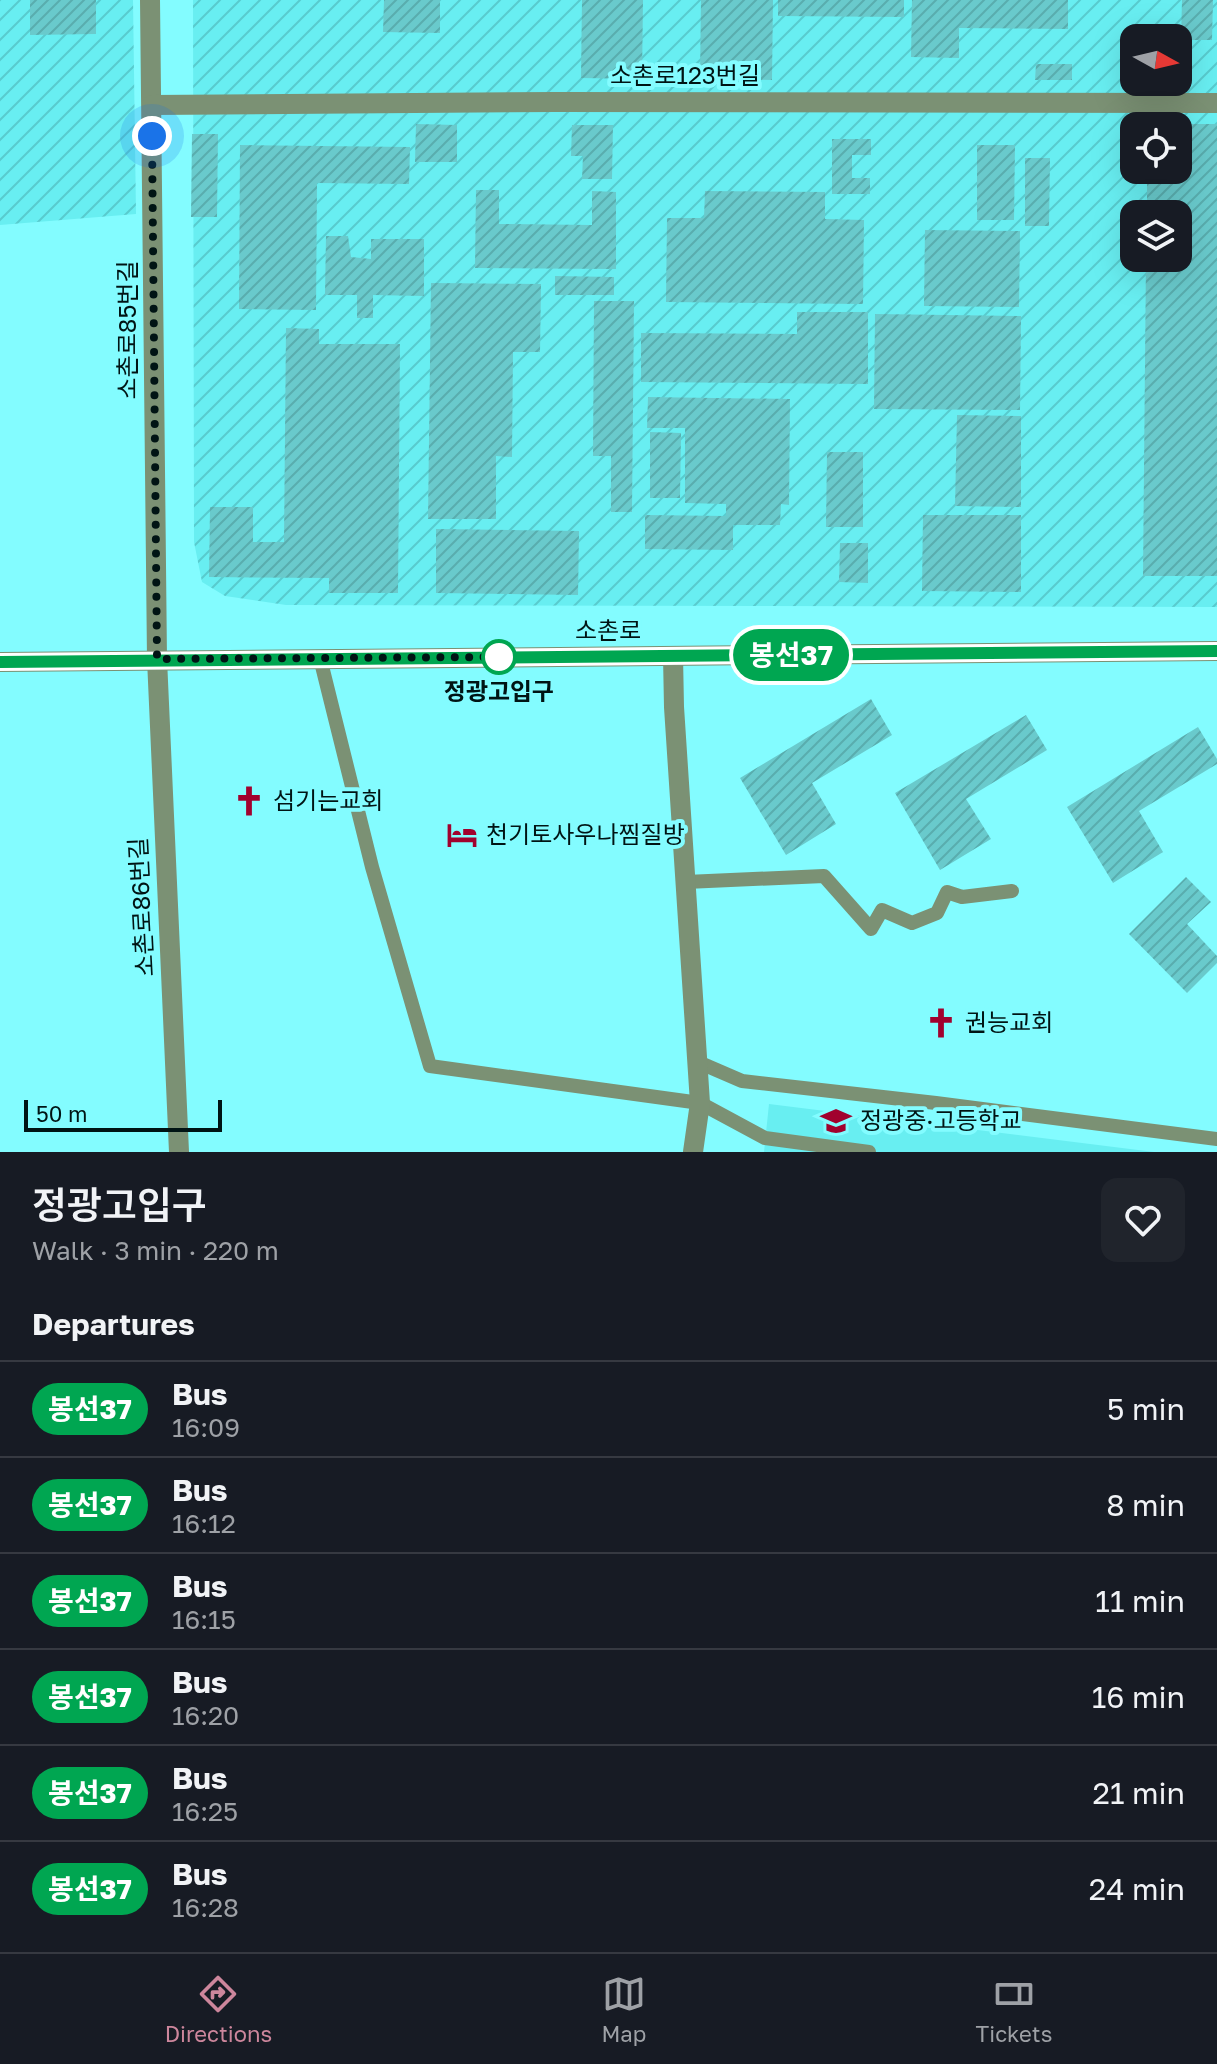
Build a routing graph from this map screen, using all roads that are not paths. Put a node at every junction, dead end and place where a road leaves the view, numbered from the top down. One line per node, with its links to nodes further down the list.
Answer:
1 (150, 0): 3 (street, 소촌로85번길)
2 (1217, 103): 3 (street, 소촌로123번길)
3 (152, 105): 7 (street, 소촌로85번길)
4 (1217, 651): 5 (street, 소촌로)
5 (673, 656): 6 (street, 소촌로); 9 (street)
6 (320, 658): 7 (street, 소촌로); 12 (lane)
7 (157, 659): 8 (street, 소촌로); 14 (street, 소촌로86번길)
8 (0, 662)
9 (686, 882): 10 (lane); 11 (street)
10 (1012, 891)
11 (698, 1062): 12 (street); 13 (lane)
12 (700, 1103): 15 (street); 16 (lane)
13 (1217, 1139)
14 (179, 1152)
15 (693, 1152)
16 (869, 1152)

